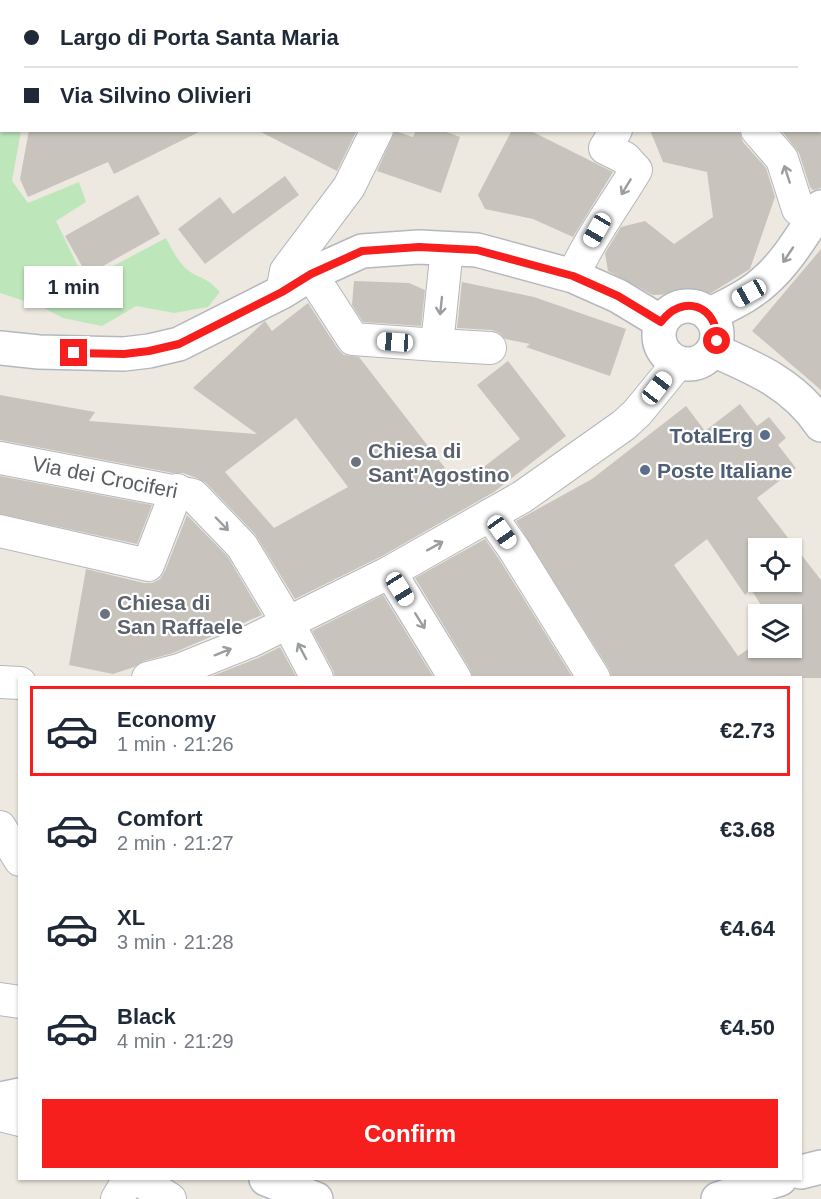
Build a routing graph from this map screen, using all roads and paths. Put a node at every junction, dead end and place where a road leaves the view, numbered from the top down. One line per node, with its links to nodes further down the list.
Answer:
1 (376, 132): 8 (street)
2 (615, 132): 7 (street, one-way to 7)
3 (759, 132): 4 (street, one-way to 3)
4 (816, 214): 9 (street, one-way to 9)
5 (447, 248): 6 (street); 7 (street); 12 (street, one-way to 12)
6 (311, 274): 8 (street); 12 (street)
7 (573, 276): 10 (street)
8 (282, 292): 11 (street)
9 (710, 315): 10 (street); 14 (street)
10 (661, 322): 15 (street)
11 (3, 343)
12 (437, 345): 13 (street)
13 (490, 348)
14 (713, 350): 15 (street); 16 (street)
15 (678, 363): 19 (street)
16 (821, 425)
17 (0, 458): 18 (street, Via dei Crociferi)
18 (177, 490): 20 (street); 22 (street, Via dei Crociferi, one-way to 22)
19 (490, 515): 21 (street, one-way to 19); 24 (street)
20 (0, 531)
21 (390, 572): 22 (street); 27 (street, one-way to 27)
22 (288, 623): 23 (street, one-way to 22); 26 (street, Via dei Crociferi, one-way to 22)
23 (181, 674): 25 (street)
24 (583, 674)
25 (164, 676)
26 (316, 676)
27 (454, 676)
28 (0, 682): 29 (street)
29 (18, 683)
30 (0, 827): 31 (street)
31 (18, 857)
32 (0, 999): 33 (street)
33 (18, 1002)
34 (18, 1096): 35 (street)
35 (0, 1100)
36 (0, 1115): 37 (street)
37 (18, 1120)
38 (821, 1167): 39 (street)
39 (802, 1172)
40 (128, 1180): 44 (street)
41 (140, 1180): 45 (street)
42 (268, 1180): 46 (street)
43 (777, 1180): 47 (street)
44 (117, 1199)
45 (170, 1199)
46 (316, 1199)
47 (718, 1199)

